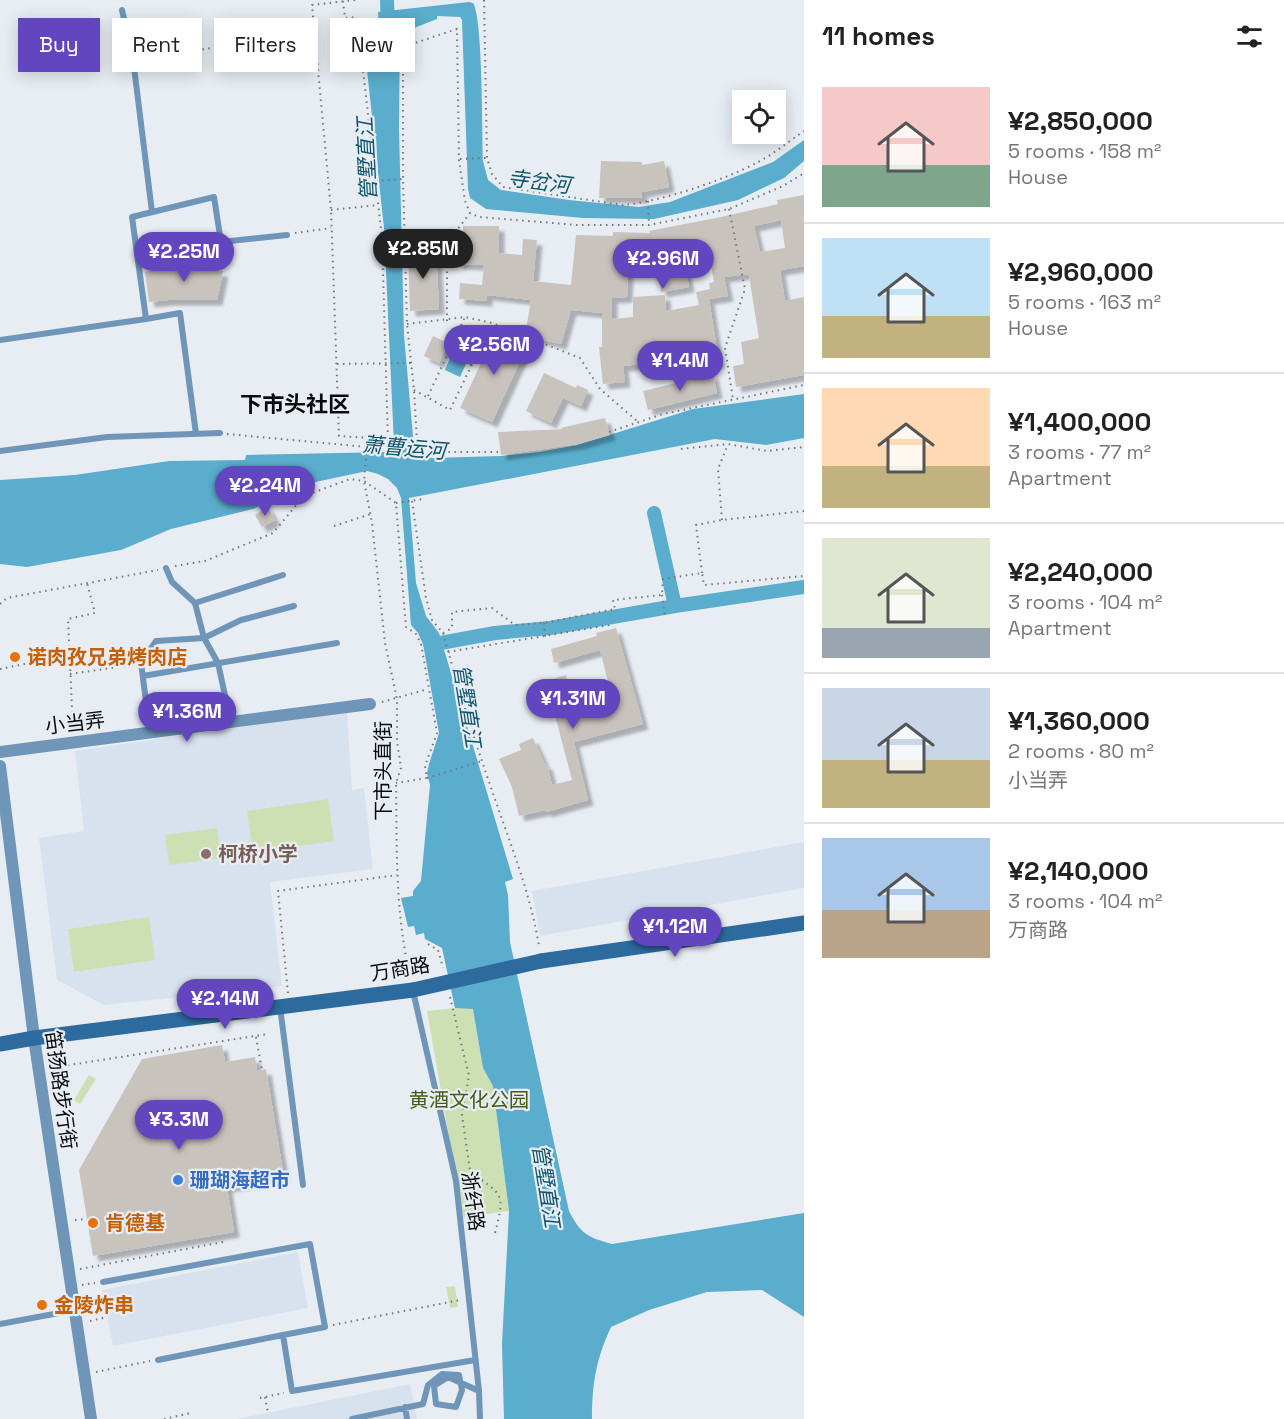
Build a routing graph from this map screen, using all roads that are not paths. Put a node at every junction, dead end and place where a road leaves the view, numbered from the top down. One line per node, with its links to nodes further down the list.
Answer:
1 (122, 10): 2 (lane)
2 (152, 212): 3 (lane); 4 (lane)
3 (287, 235)
4 (146, 319): 5 (lane); 7 (lane)
5 (0, 340)
6 (220, 433): 7 (lane)
7 (196, 434): 8 (lane)
8 (0, 451)
9 (166, 568): 11 (lane)
10 (283, 575): 11 (lane)
11 (195, 603): 13 (lane)
12 (294, 606): 13 (lane)
13 (204, 638): 15 (lane); 16 (lane)
14 (337, 643): 15 (lane)
15 (218, 663): 16 (lane); 18 (lane)
16 (143, 676): 19 (lane)
17 (370, 704): 18 (street, 小当弄)
18 (231, 723): 19 (street, 小当弄)
19 (150, 733): 20 (street, 小当弄)
20 (0, 753)
21 (0, 766): 25 (street, 笛扬路步行街)
22 (804, 923): 23 (street, 万商路, bridge)
23 (413, 990): 24 (street, 万商路); 33 (lane, 浙纤路)
24 (285, 1006): 25 (street, 万商路); 27 (lane)
25 (34, 1038): 26 (street, 万商路); 29 (street, 笛扬路步行街)
26 (0, 1044)
27 (303, 1185)
28 (103, 1282): 31 (lane)
29 (75, 1310): 30 (lane); 36 (street, 笛扬路步行街)
30 (0, 1324)
31 (284, 1335): 32 (lane); 33 (lane)
32 (158, 1360)
33 (475, 1360): 34 (lane, 浙纤路)
34 (478, 1390): 35 (lane); 39 (lane, 浙纤路)
35 (405, 1407): 37 (lane); 38 (lane)
36 (91, 1419)
37 (352, 1419)
38 (407, 1419)
39 (480, 1419)

